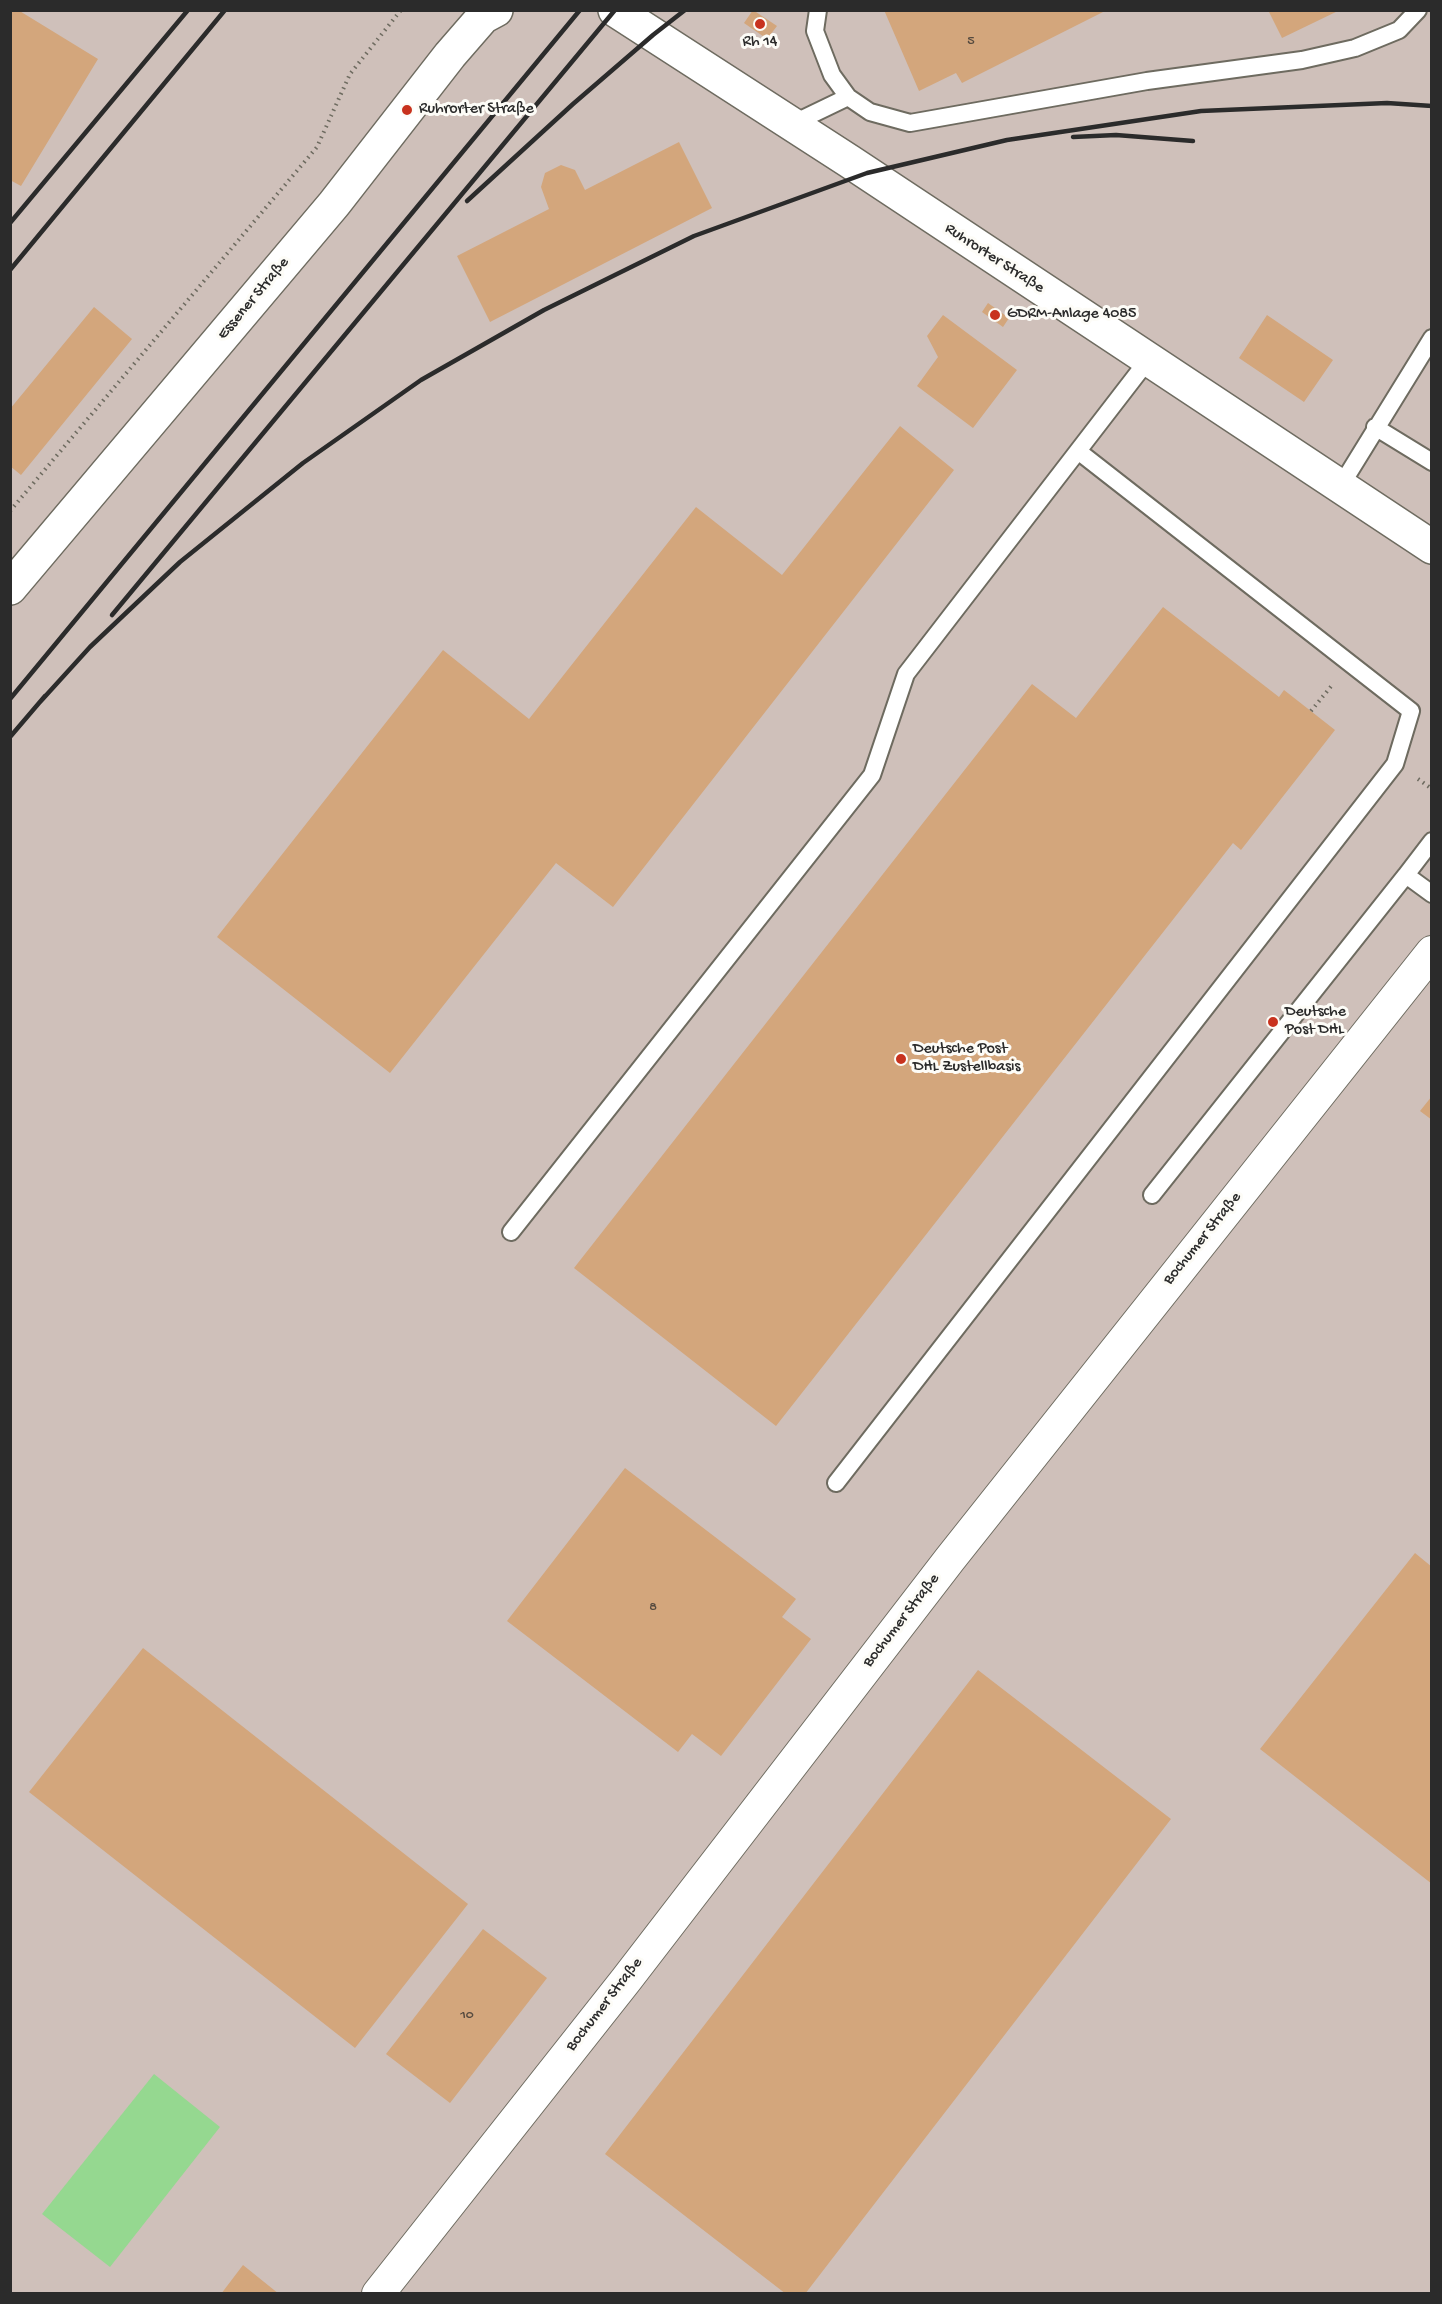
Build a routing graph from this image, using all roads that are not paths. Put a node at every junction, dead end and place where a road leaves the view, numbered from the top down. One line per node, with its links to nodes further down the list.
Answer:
1 (496, 10): 14 (street, Essener Straße)
2 (615, 10): 6 (street, Ruhrorter Straße)
3 (818, 10): 5 (lane)
4 (1418, 10): 5 (lane)
5 (848, 98): 6 (lane)
6 (792, 124): 8 (street, Ruhrorter Straße)
7 (1431, 338): 9 (lane)
8 (1148, 360): 10 (lane); 12 (street, Ruhrorter Straße)
9 (1375, 427): 11 (lane); 12 (lane)
10 (1078, 451): 20 (lane); 21 (lane)
11 (1431, 462)
12 (1340, 486): 13 (street, Ruhrorter Straße)
13 (1431, 547)
14 (10, 588)
15 (1431, 841): 16 (lane)
16 (1406, 875): 17 (lane); 19 (lane)
17 (1431, 894)
18 (1431, 952): 22 (street, Bochumer Straße)
19 (1152, 1195)
20 (511, 1232)
21 (836, 1483)
22 (378, 2294)

